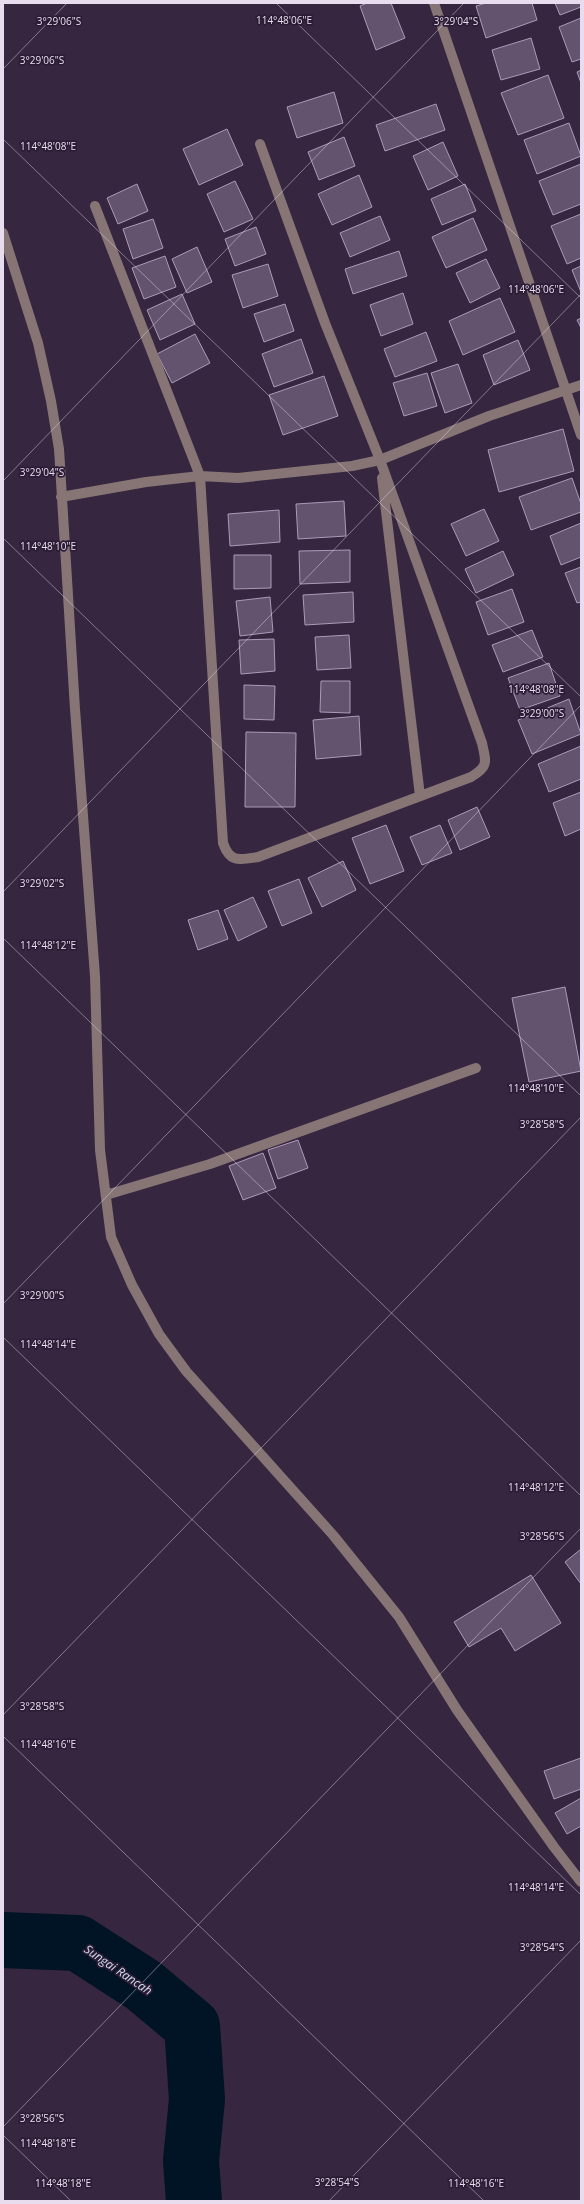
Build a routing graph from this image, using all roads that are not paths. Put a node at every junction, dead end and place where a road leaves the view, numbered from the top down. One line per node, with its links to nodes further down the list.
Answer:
1 (434, 3): 6 (street)
2 (260, 144): 8 (street)
3 (95, 206): 9 (street)
4 (3, 233): 10 (street)
5 (581, 385): 6 (street)
6 (565, 391): 7 (street); 8 (street)
7 (581, 436)
8 (380, 460): 9 (street); 11 (street); 11 (street)
9 (200, 476): 10 (street); 11 (street)
10 (61, 497): 13 (street)
11 (420, 796)
12 (476, 1068): 13 (street)
13 (106, 1195): 14 (street)
14 (581, 1882)

